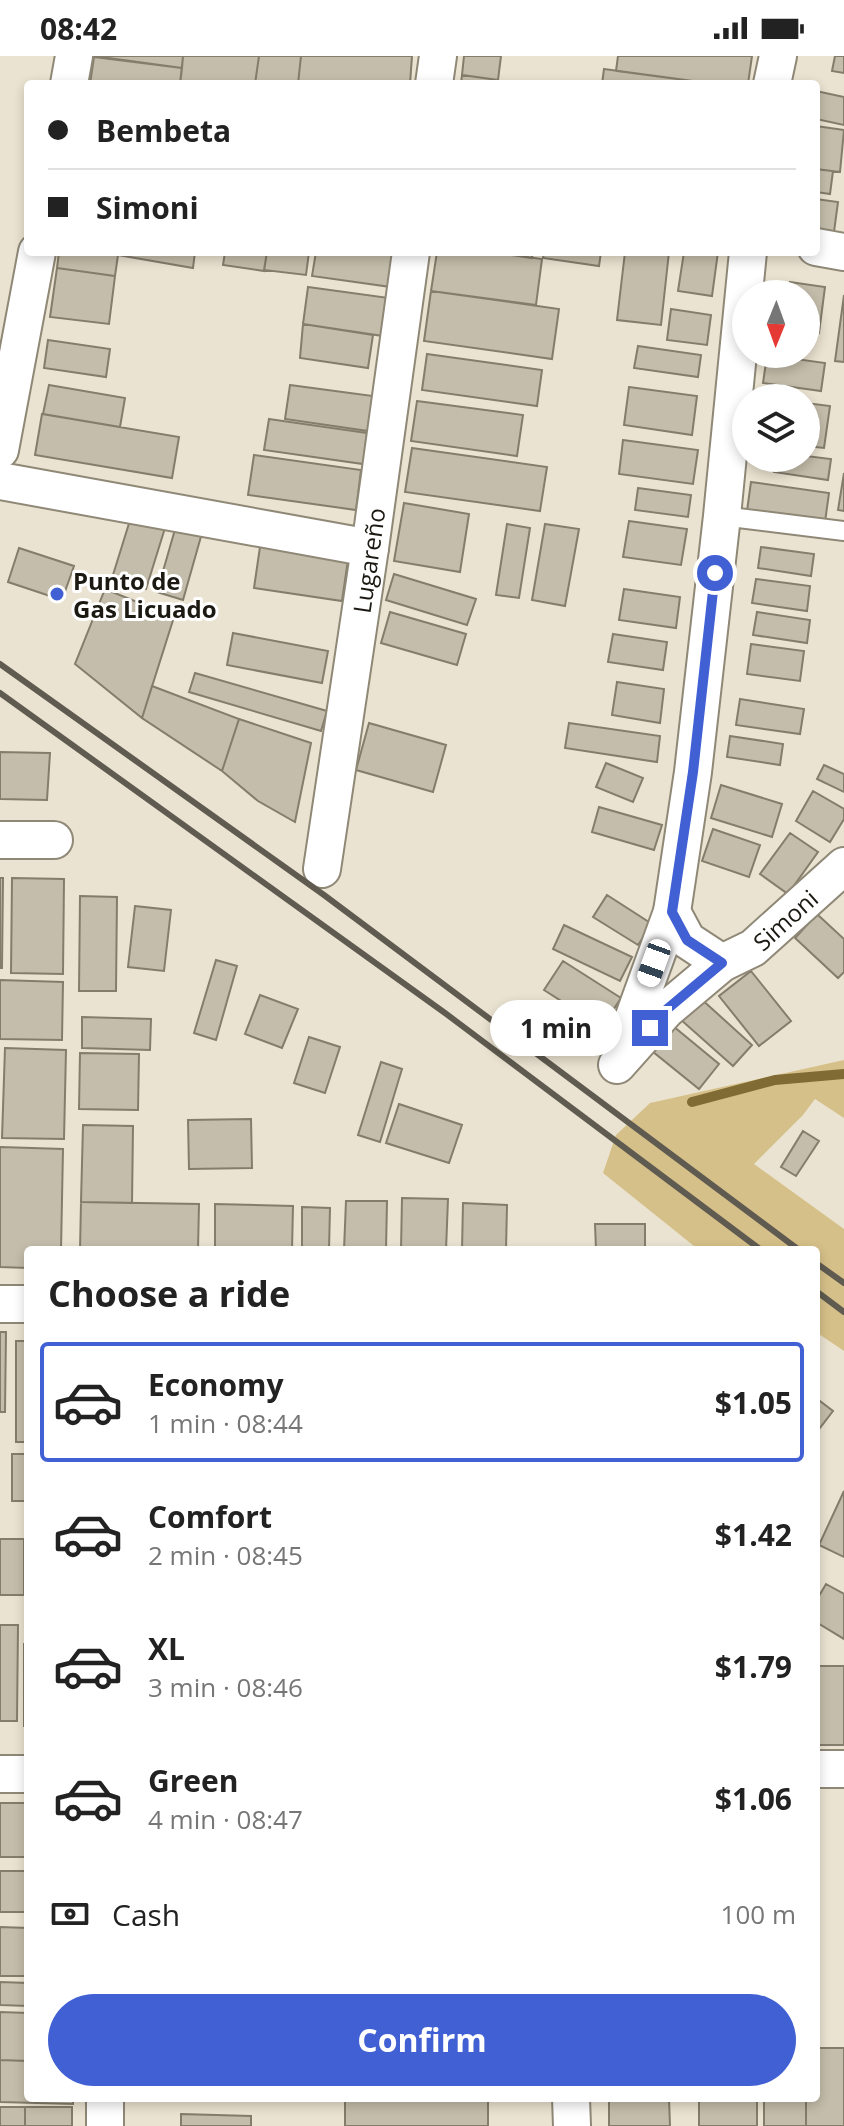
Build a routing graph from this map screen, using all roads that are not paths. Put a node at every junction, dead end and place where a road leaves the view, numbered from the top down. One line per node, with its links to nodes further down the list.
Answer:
1 (74, 56): 4 (street)
2 (438, 56): 5 (street)
3 (778, 56): 6 (street)
4 (70, 80)
5 (435, 80)
6 (773, 80)
7 (820, 248): 8 (street)
8 (844, 252)
9 (36, 256): 12 (street)
10 (410, 256): 16 (street, Lugareño)
11 (748, 256): 14 (street)
12 (0, 450)
13 (0, 481): 16 (street)
14 (722, 516): 15 (lane); 21 (street)
15 (844, 531)
16 (370, 548): 20 (street, Lugareño)
17 (0, 840): 18 (street)
18 (54, 840)
19 (844, 866): 22 (street, Simoni)
20 (322, 869)
21 (672, 912): 22 (street); 22 (street, Simoni)
22 (722, 963)
23 (0, 1304): 24 (street)
24 (24, 1304)
25 (820, 1769): 26 (street)
26 (844, 1769)
27 (0, 1774): 28 (street)
28 (24, 1774)
29 (105, 2102): 31 (street)
30 (571, 2102): 32 (street)
31 (105, 2126)
32 (572, 2126)

